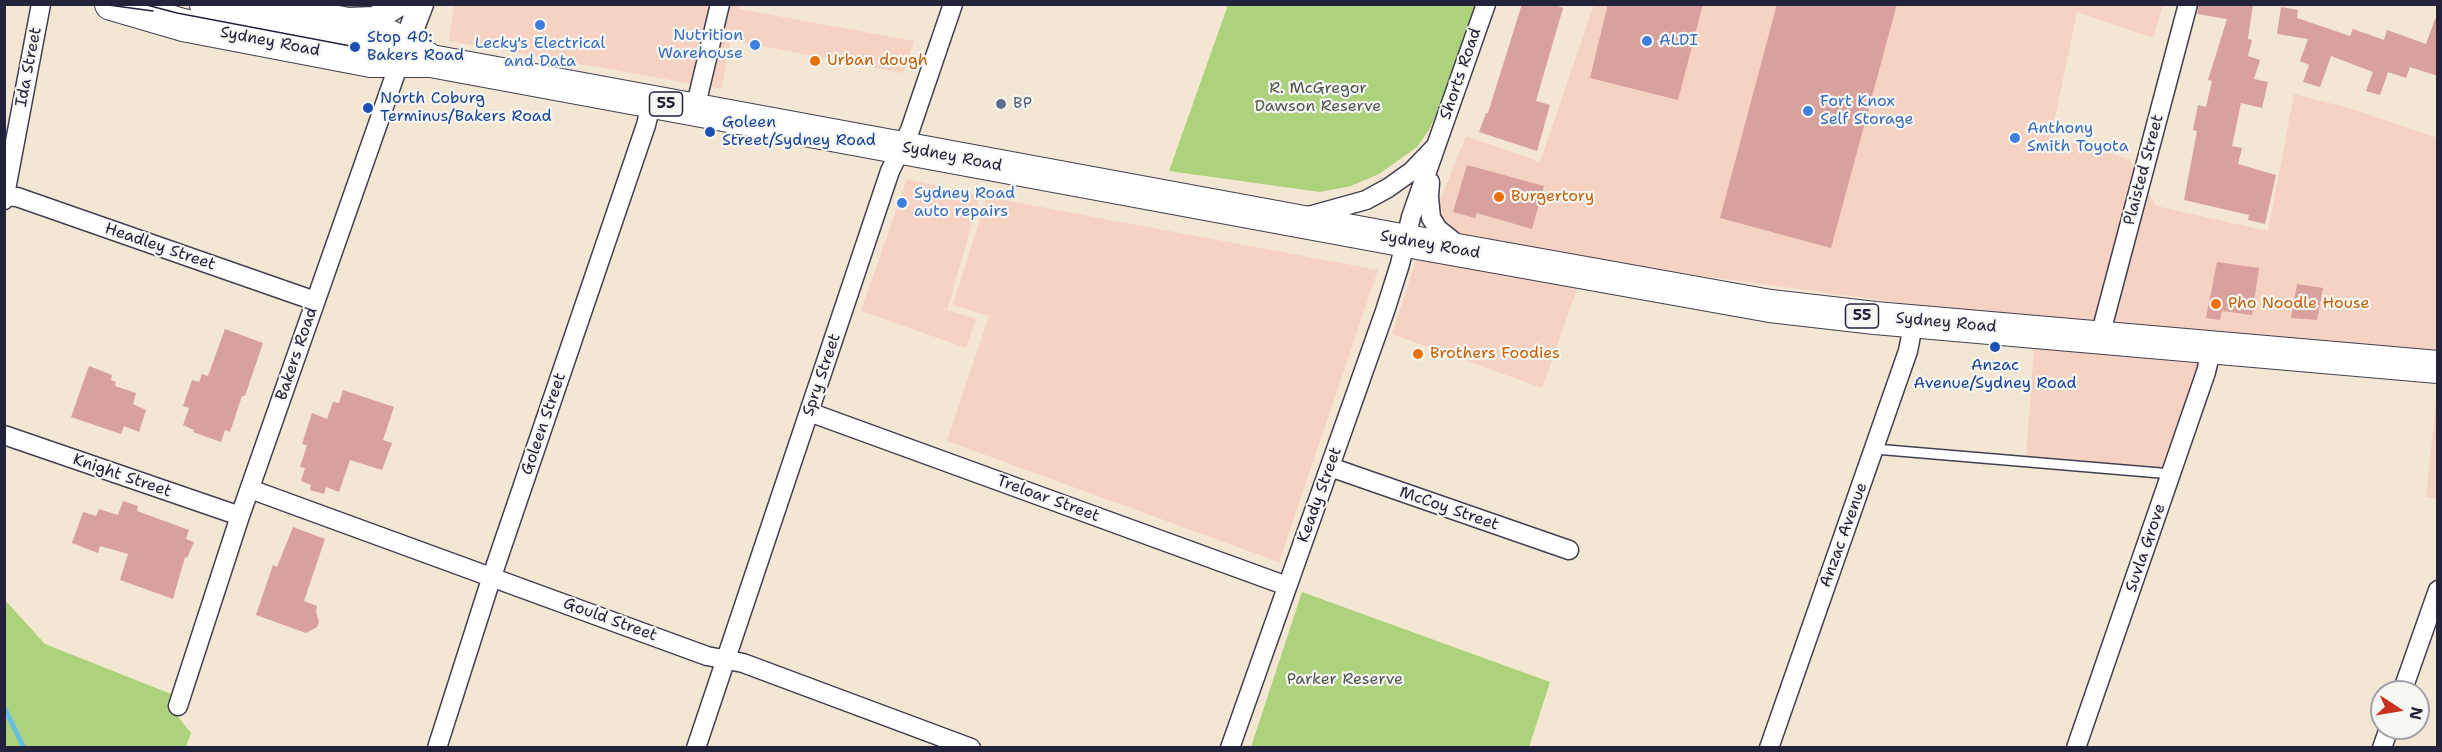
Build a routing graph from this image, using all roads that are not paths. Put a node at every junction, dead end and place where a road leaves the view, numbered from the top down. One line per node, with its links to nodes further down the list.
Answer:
1 (42, 4): 16 (street, Ida Street)
2 (111, 4): 11 (highway, Sydney Road / 55)
3 (206, 4): 10 (highway, Sydney Road / 55)
4 (399, 4): 10 (street)
5 (421, 4): 11 (street, Bakers Road)
6 (720, 4): 13 (street)
7 (953, 4): 14 (street, Spry Street)
8 (1486, 4): 15 (street, Shorts Road)
9 (2188, 4): 22 (street, Plaisted Street)
10 (334, 21): 11 (highway, Sydney Road / 55)
11 (412, 55): 12 (highway, Sydney Road / 55); 20 (street, Bakers Road)
12 (652, 101): 13 (highway, Sydney Road / 55); 33 (street, Goleen Street)
13 (695, 110): 14 (highway, Sydney Road / 55)
14 (901, 148): 17 (highway, Sydney Road / 55); 25 (street, Spry Street)
15 (1435, 152): 17 (street, Shorts Road); 18 (street, Shorts Road); 19 (street, Shorts Road)
16 (5, 197): 20 (street, Headley Street)
17 (1292, 220): 18 (highway, Sydney Road / 55)
18 (1405, 241): 19 (highway, Sydney Road / 55); 28 (street, Keady Street)
19 (1467, 252): 21 (highway, Sydney Road / 55)
20 (315, 301): 30 (street, Bakers Road)
21 (1914, 320): 22 (highway, Sydney Road / 55); 27 (street, Anzac Avenue)
22 (2100, 336): 23 (highway, Sydney Road / 55)
23 (2212, 347): 24 (highway, Sydney Road / 55); 29 (street, Suvla Grove)
24 (2438, 367)
25 (809, 412): 34 (street, Treloar Street); 37 (street, Spry Street)
26 (4, 435): 31 (street, Knight Street)
27 (1875, 449): 29 (lane); 44 (street, Anzac Avenue)
28 (1330, 467): 32 (street, McCoy Street); 34 (street, Keady Street)
29 (2172, 474): 45 (street, Suvla Grove)
30 (250, 489): 31 (street, Bakers Road); 33 (street, Gould Street)
31 (240, 516): 39 (street, Bakers Road)
32 (1569, 550)
33 (492, 576): 37 (street, Gould Street); 40 (street, Goleen Street)
34 (1287, 586): 43 (street, Keady Street)
35 (2438, 590): 36 (street)
36 (2432, 622): 38 (street)
37 (724, 660): 41 (street, Spry Street); 42 (street, Gould Street)
38 (2407, 680)
39 (178, 706)
40 (437, 747)
41 (696, 747)
42 (971, 747)
43 (1230, 747)
44 (1769, 747)
45 (2076, 747)

